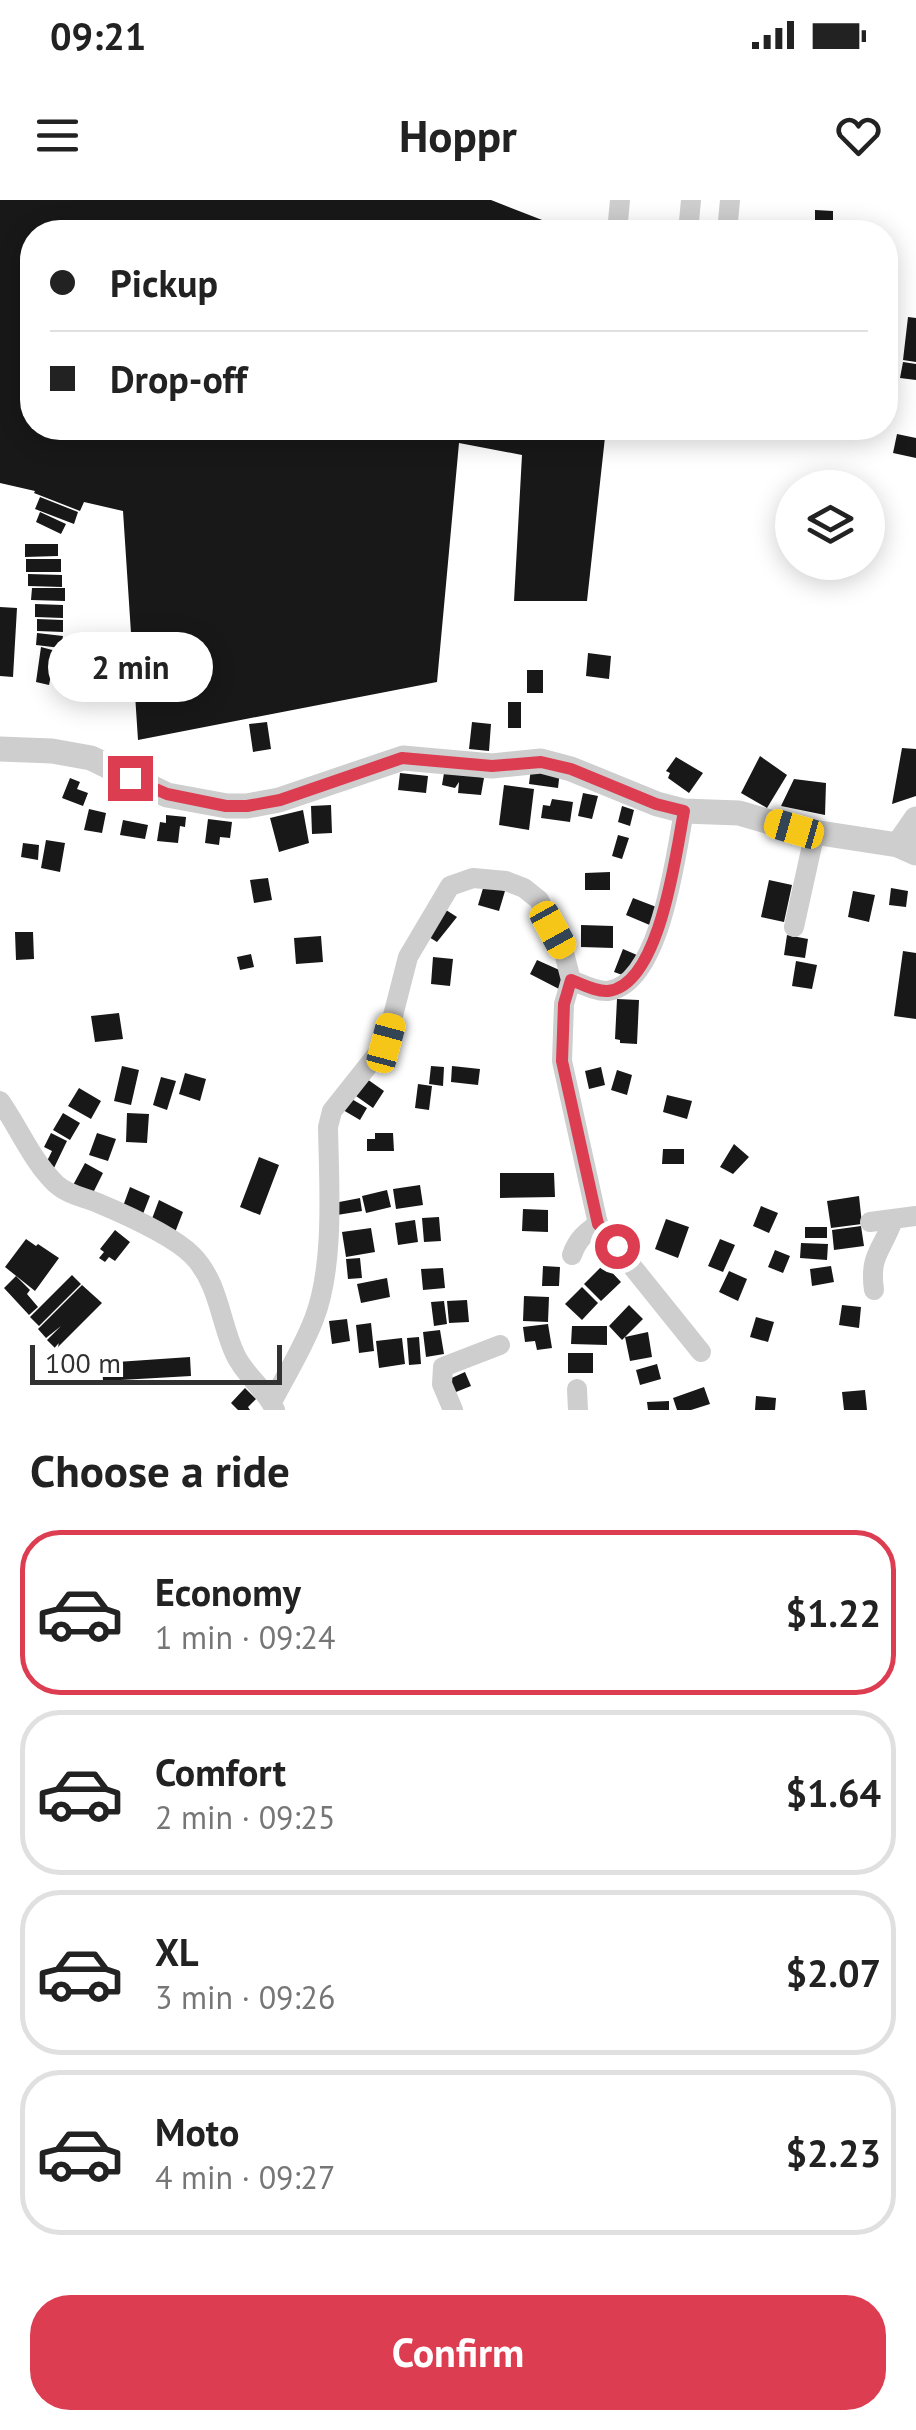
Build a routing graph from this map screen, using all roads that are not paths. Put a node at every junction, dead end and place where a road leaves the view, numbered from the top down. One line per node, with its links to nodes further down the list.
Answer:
1 (0, 749): 2 (street)
2 (684, 811): 4 (street); 7 (street)
3 (916, 819): 5 (street)
4 (815, 832): 5 (street); 6 (street)
5 (907, 849)
6 (794, 928)
7 (571, 980): 12 (street); 17 (street)
8 (0, 1101): 17 (street)
9 (916, 1216): 10 (street)
10 (893, 1220): 11 (street); 14 (street)
11 (870, 1222)
12 (598, 1224): 13 (street); 16 (street)
13 (572, 1255)
14 (874, 1290)
15 (500, 1345): 18 (street)
16 (701, 1352)
17 (274, 1406)
18 (452, 1410)

